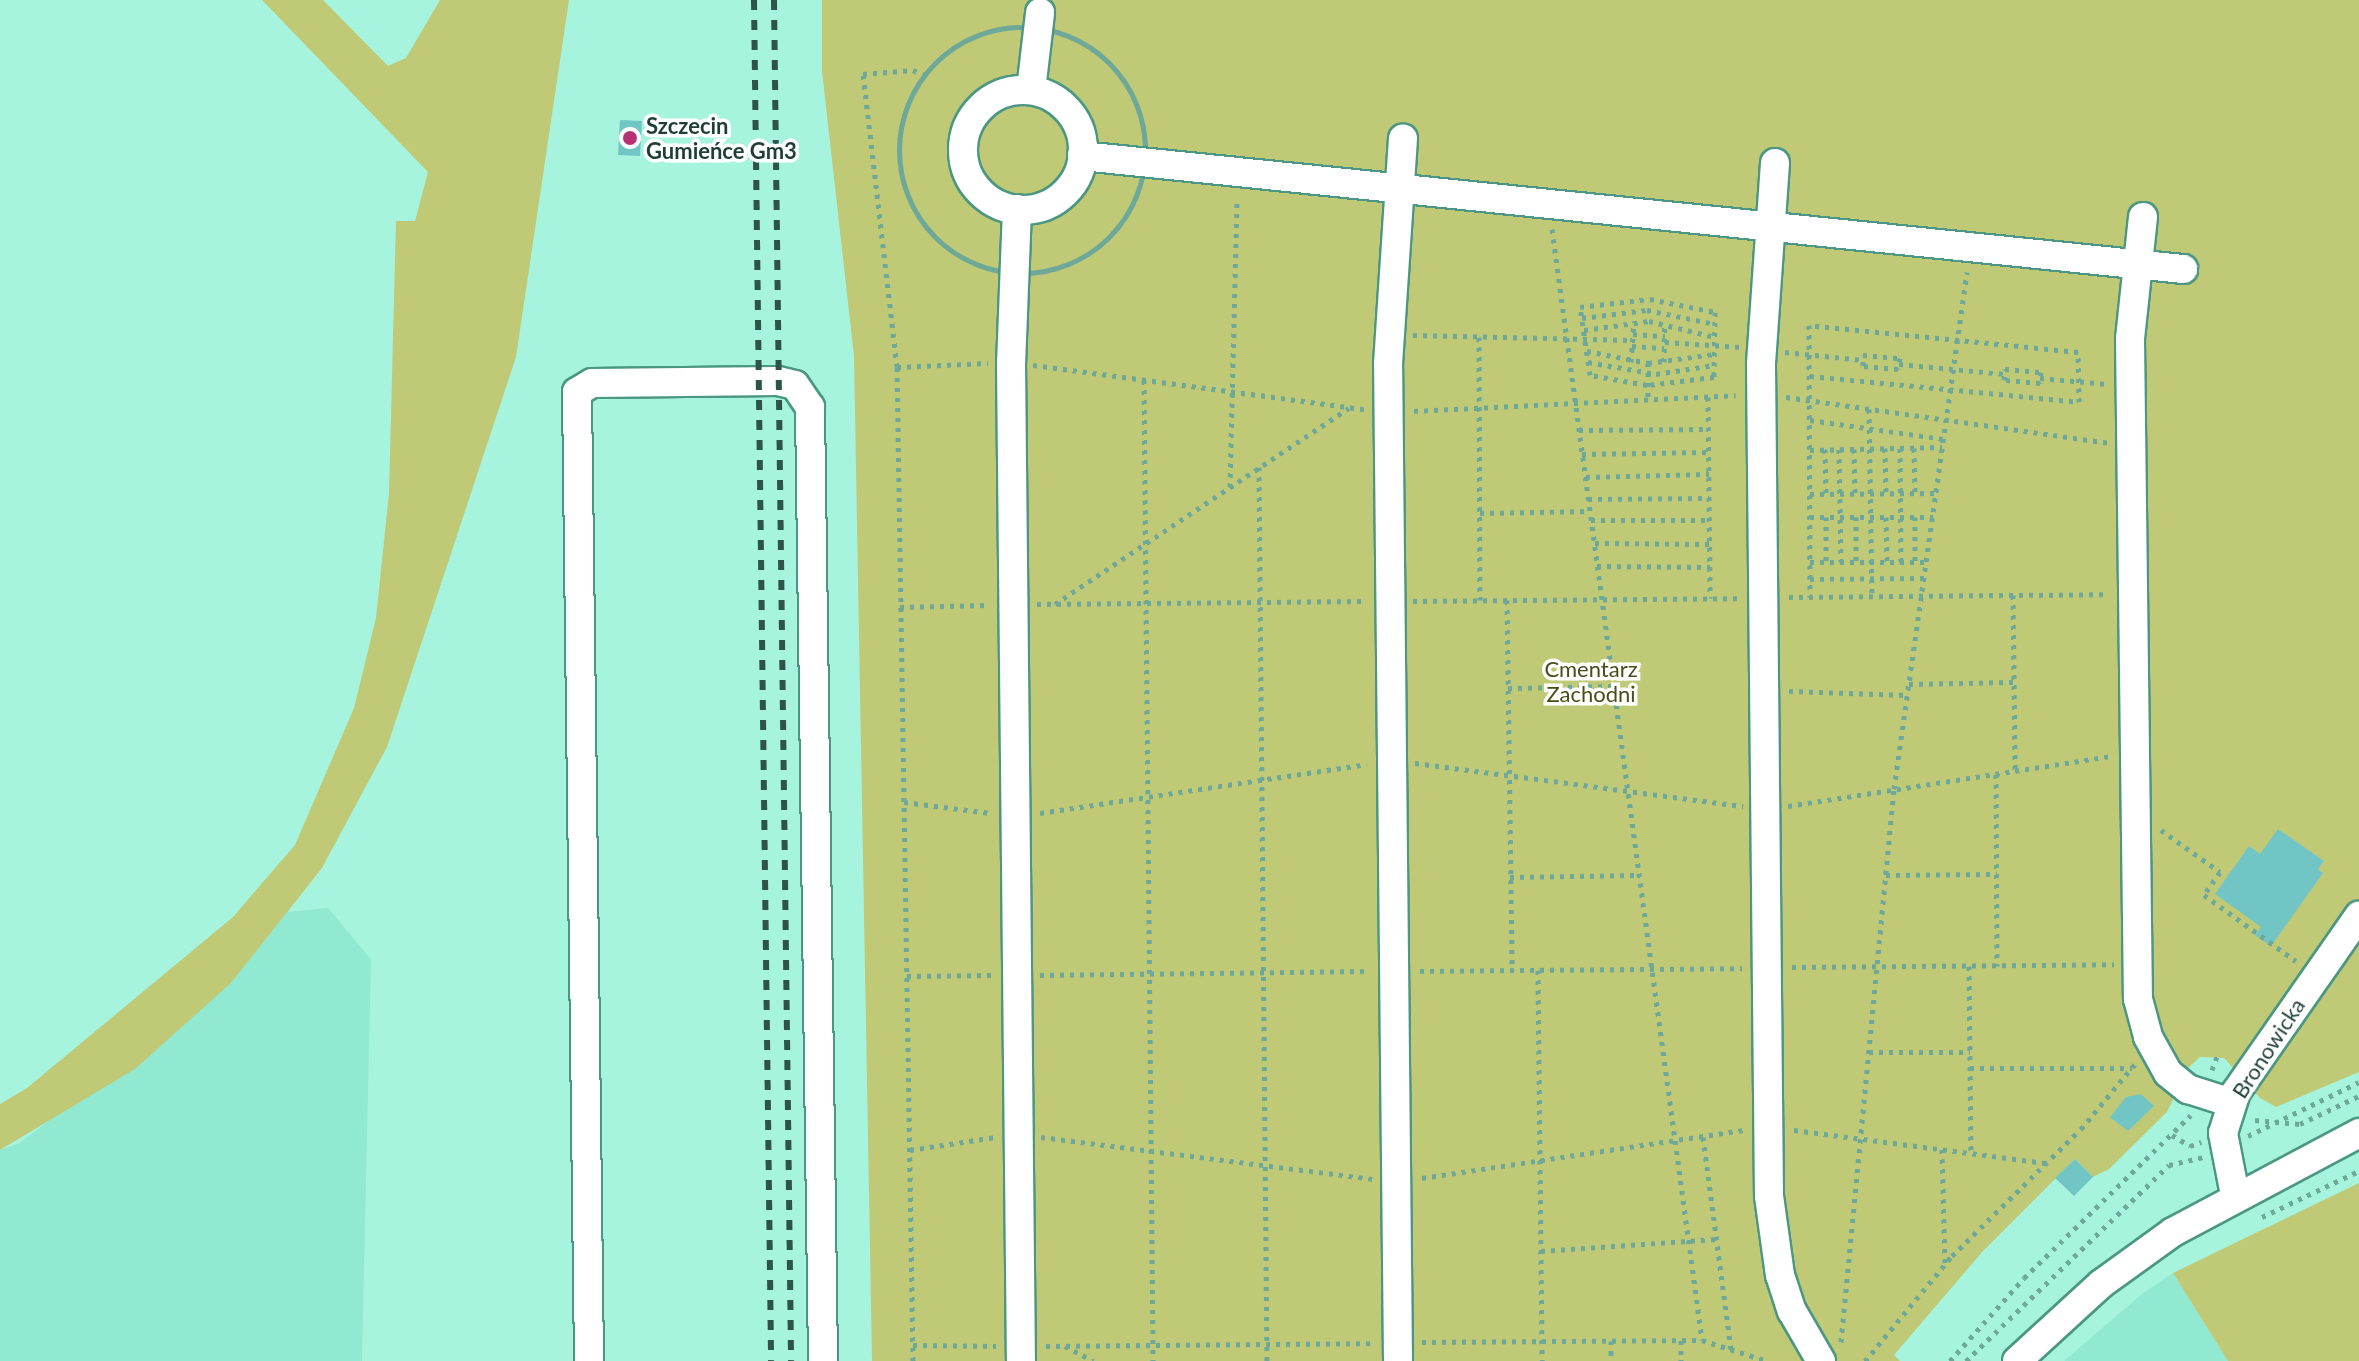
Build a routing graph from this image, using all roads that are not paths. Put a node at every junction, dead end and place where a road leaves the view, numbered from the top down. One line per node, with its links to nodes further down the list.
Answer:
1 (1039, 20): 2 (street)
2 (1031, 90): 4 (street); 7 (street)
3 (1403, 138): 6 (street)
4 (1082, 156): 6 (street); 7 (street)
5 (1775, 163): 9 (street)
6 (1398, 189): 9 (street); 16 (street)
7 (1017, 209): 17 (street)
8 (2143, 217): 10 (street)
9 (1769, 227): 10 (street); 18 (street)
10 (2135, 264): 11 (street); 13 (street)
11 (2183, 269)
12 (2359, 916): 13 (street, Bronowicka)
13 (2232, 1103): 15 (street, Bronowicka)
14 (2359, 1133): 15 (street)
15 (2235, 1195): 21 (street)
16 (1398, 1352)
17 (1021, 1353)
18 (1831, 1353)
19 (589, 1361): 20 (street)
20 (823, 1361)
21 (2017, 1361)

